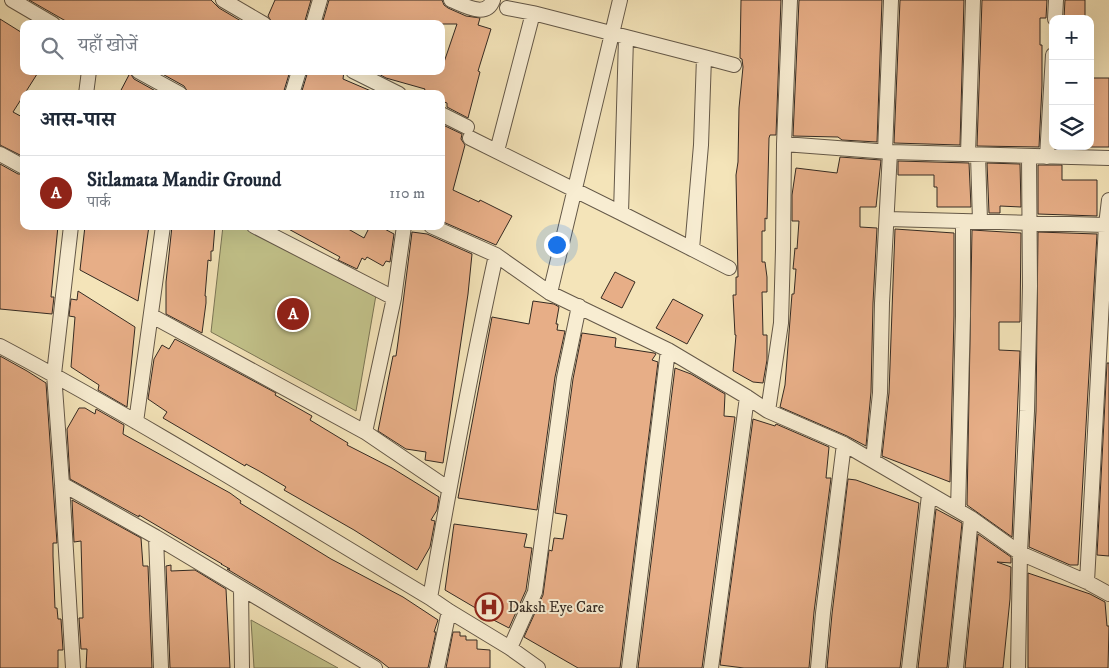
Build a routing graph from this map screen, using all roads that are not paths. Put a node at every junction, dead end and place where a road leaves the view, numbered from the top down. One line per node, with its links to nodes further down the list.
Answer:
1 (12, 0): 14 (street)
2 (223, 0): 15 (street)
3 (320, 0): 16 (street)
4 (451, 0): 5 (street)
5 (492, 0)
6 (620, 0): 17 (street)
7 (790, 0): 31 (street)
8 (891, 0): 33 (street)
9 (973, 0): 35 (street)
10 (1056, 0): 13 (street)
11 (507, 8): 12 (street)
12 (533, 13): 17 (street); 32 (street)
13 (1055, 15)
14 (45, 20)
15 (257, 20)
16 (314, 20)
17 (611, 34): 18 (street); 40 (street)
18 (626, 38): 19 (street); 42 (street)
19 (704, 57): 21 (street); 53 (street)
20 (1053, 60): 37 (street)
21 (734, 65)
22 (88, 75): 26 (street)
23 (145, 75): 27 (street)
24 (298, 75): 28 (street)
25 (361, 75): 29 (street)
26 (87, 90)
27 (173, 90)
28 (293, 90)
29 (392, 90)
30 (445, 117): 32 (street)
31 (784, 144): 33 (street); 64 (street)
32 (497, 152): 40 (street)
33 (888, 152): 35 (street); 43 (street)
34 (0, 154): 39 (street)
35 (973, 155): 36 (street); 45 (street)
36 (1029, 156): 37 (street); 46 (street)
37 (1047, 157): 38 (street)
38 (1109, 158)
39 (20, 165)
40 (574, 189): 42 (street); 56 (street)
41 (1109, 200): 47 (street)
42 (621, 212): 53 (street)
43 (887, 219): 44 (street); 68 (street)
44 (963, 221): 45 (street); 72 (street)
45 (980, 222): 46 (street)
46 (1030, 223): 47 (street); 75 (street)
47 (1106, 225): 76 (street)
48 (71, 230): 62 (street)
49 (163, 230): 59 (street)
50 (262, 230): 57 (street)
51 (403, 230): 57 (street)
52 (440, 230): 54 (street)
53 (692, 249): 55 (street)
54 (496, 256): 56 (street); 70 (street)
55 (729, 268)
56 (550, 293): 58 (street)
57 (394, 298): 66 (street)
58 (579, 306): 61 (street); 81 (street)
59 (152, 316): 65 (street); 66 (street)
60 (0, 346): 62 (street)
61 (668, 350): 63 (street); 88 (street)
62 (54, 374): 65 (street); 69 (street)
63 (747, 397): 64 (street); 89 (street)
64 (768, 411): 67 (street)
65 (136, 422): 79 (street)
66 (365, 432): 70 (street)
67 (844, 444): 68 (street); 90 (street)
68 (872, 460): 71 (street)
69 (62, 484): 74 (street); 83 (street)
70 (449, 488): 79 (street)
71 (929, 495): 72 (street); 91 (street)
72 (958, 510): 73 (street)
73 (971, 518): 75 (street); 92 (street)
74 (156, 537): 77 (street); 84 (street)
75 (1020, 553): 76 (street); 93 (street)
76 (1087, 582): 78 (street)
77 (241, 588): 85 (street); 86 (street)
78 (1109, 594)
79 (430, 598): 80 (street)
80 (449, 611): 81 (street); 87 (street)
81 (510, 648): 82 (street)
82 (533, 666)
83 (73, 668)
84 (161, 668)
85 (242, 668)
86 (375, 668)
87 (437, 668)
88 (629, 668)
89 (711, 668)
90 (818, 668)
91 (909, 668)
92 (956, 668)
93 (1018, 668)

